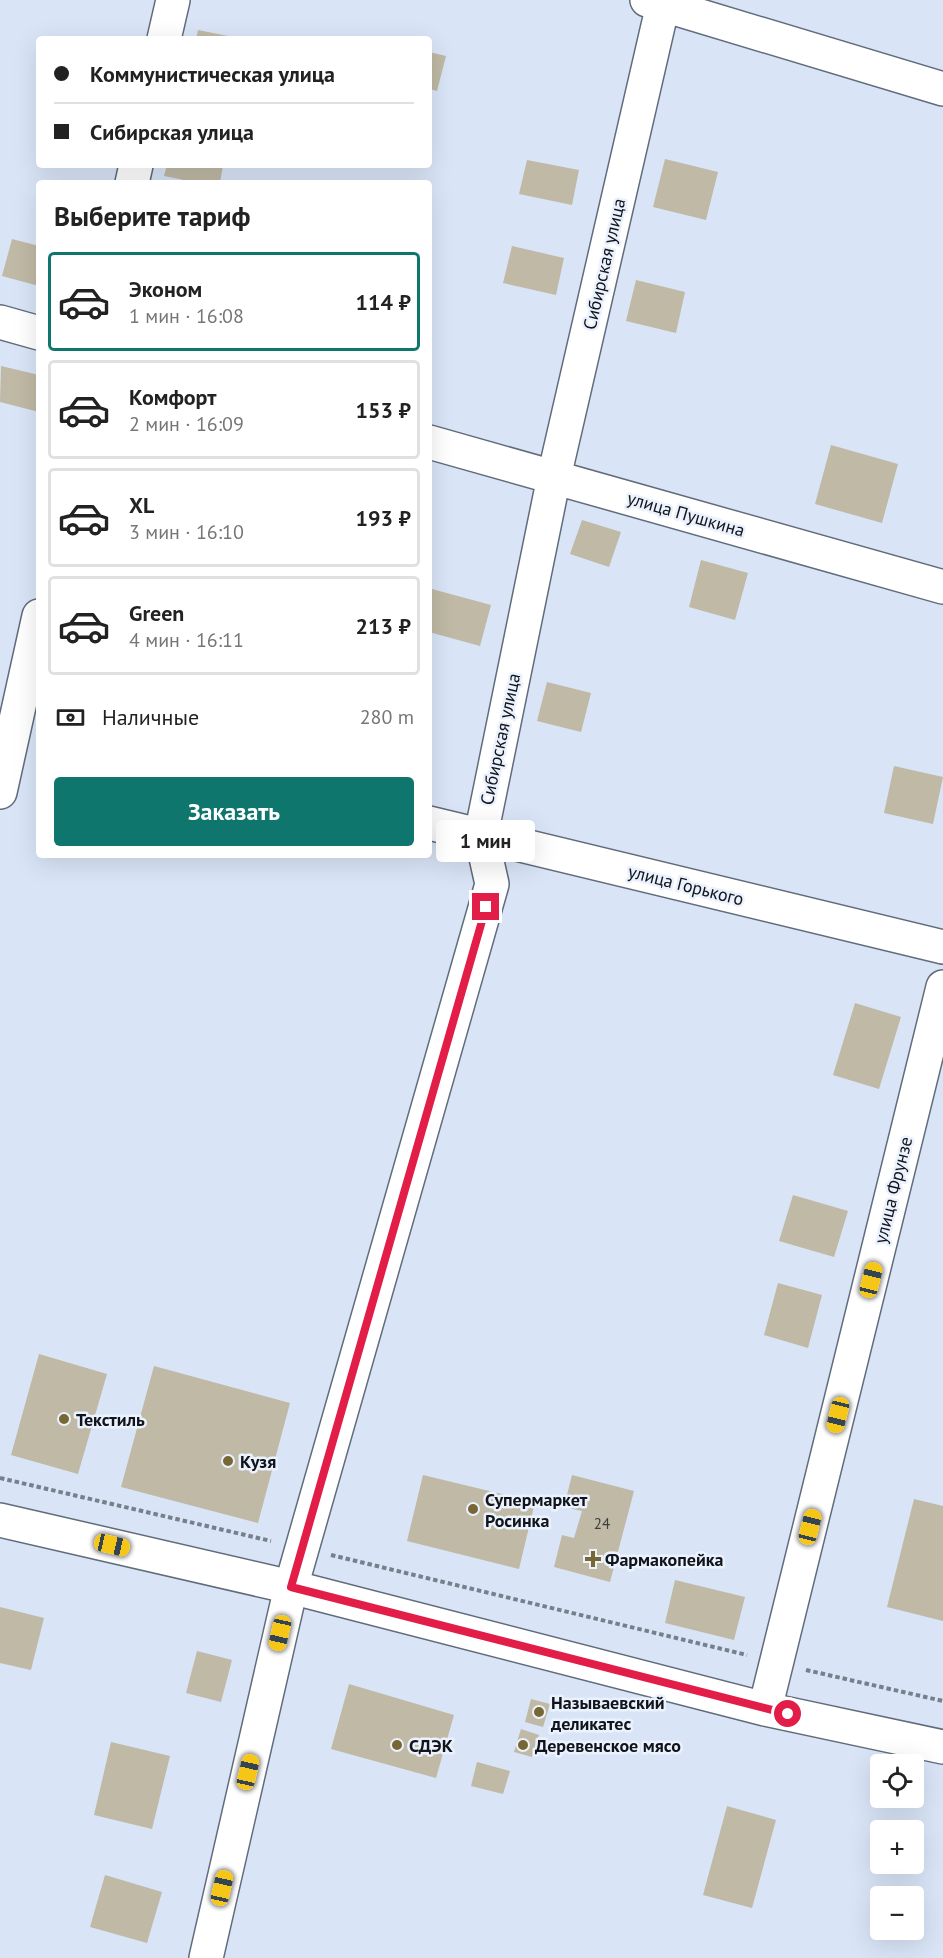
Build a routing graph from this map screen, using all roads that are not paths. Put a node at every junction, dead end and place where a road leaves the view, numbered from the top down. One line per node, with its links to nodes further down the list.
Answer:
1 (173, 0): 3 (street)
2 (658, 2): 4 (street); 8 (street, Сибирская улица)
3 (165, 36)
4 (943, 89)
5 (0, 322): 6 (street)
6 (36, 332)
7 (432, 443): 8 (street, улица Пушкина)
8 (554, 477): 9 (street, улица Пушкина); 14 (street, Сибирская улица)
9 (943, 587)
10 (36, 631): 11 (street)
11 (18, 724): 12 (street)
12 (0, 792)
13 (432, 824): 14 (street, улица Горького)
14 (481, 835): 15 (street, улица Горького); 18 (street, Сибирская улица)
15 (943, 947)
16 (943, 987): 19 (street, улица Фрунзе)
17 (0, 1520): 18 (street)
18 (291, 1587): 19 (street); 21 (street, Сибирская улица)
19 (765, 1709): 20 (street)
20 (943, 1747)
21 (206, 1958)

